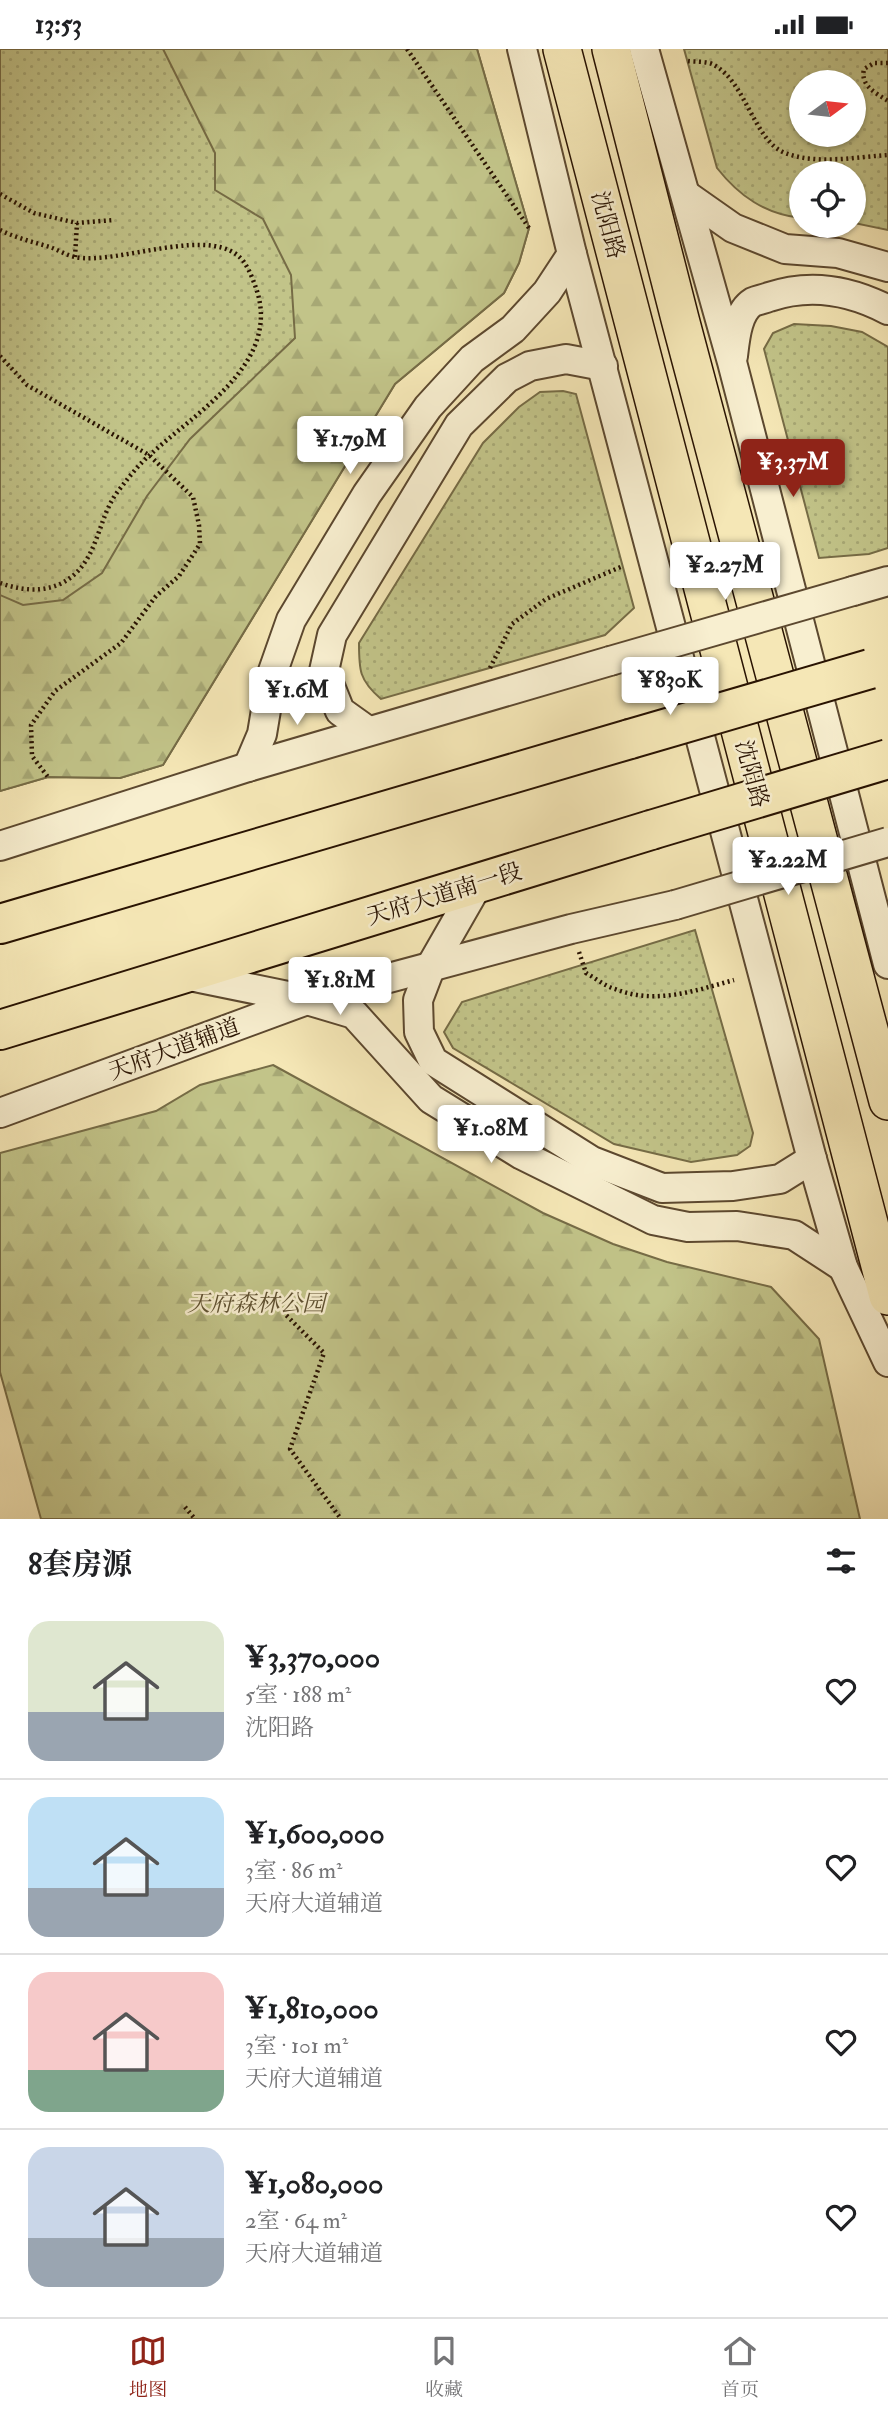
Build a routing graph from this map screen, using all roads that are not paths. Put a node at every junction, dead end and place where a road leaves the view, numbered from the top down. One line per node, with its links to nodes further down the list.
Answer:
1 (522, 49): 6 (street)
2 (562, 49): 29 (main road, 沈阳路)
3 (611, 49): 25 (main road, 沈阳路)
4 (644, 49): 5 (street)
5 (687, 195): 7 (street); 9 (street)
6 (572, 254): 10 (street); 15 (street)
7 (888, 267)
8 (888, 310): 9 (street)
9 (732, 362): 20 (street)
10 (603, 366): 13 (street); 27 (street)
11 (888, 581): 13 (street, bridge)
12 (879, 667): 19 (highway, bridge)
13 (368, 731): 15 (street)
14 (888, 759): 18 (highway, 天府大道南一段, bridge)
15 (248, 767): 17 (street)
16 (888, 842): 21 (street, 天府大道辅道, bridge)
17 (0, 846)
18 (478, 884): 21 (street); 22 (highway, 天府大道南一段)
19 (0, 924)
20 (888, 964)
21 (431, 966): 23 (street, 天府大道辅道); 27 (street)
22 (182, 974): 23 (street); 24 (highway, 天府大道南一段)
23 (307, 1000): 26 (street, 天府大道辅道); 28 (street)
24 (0, 1030)
25 (888, 1101)
26 (0, 1113)
27 (812, 1159): 28 (street)
28 (843, 1267): 30 (street)
29 (888, 1296)
30 (888, 1362)

